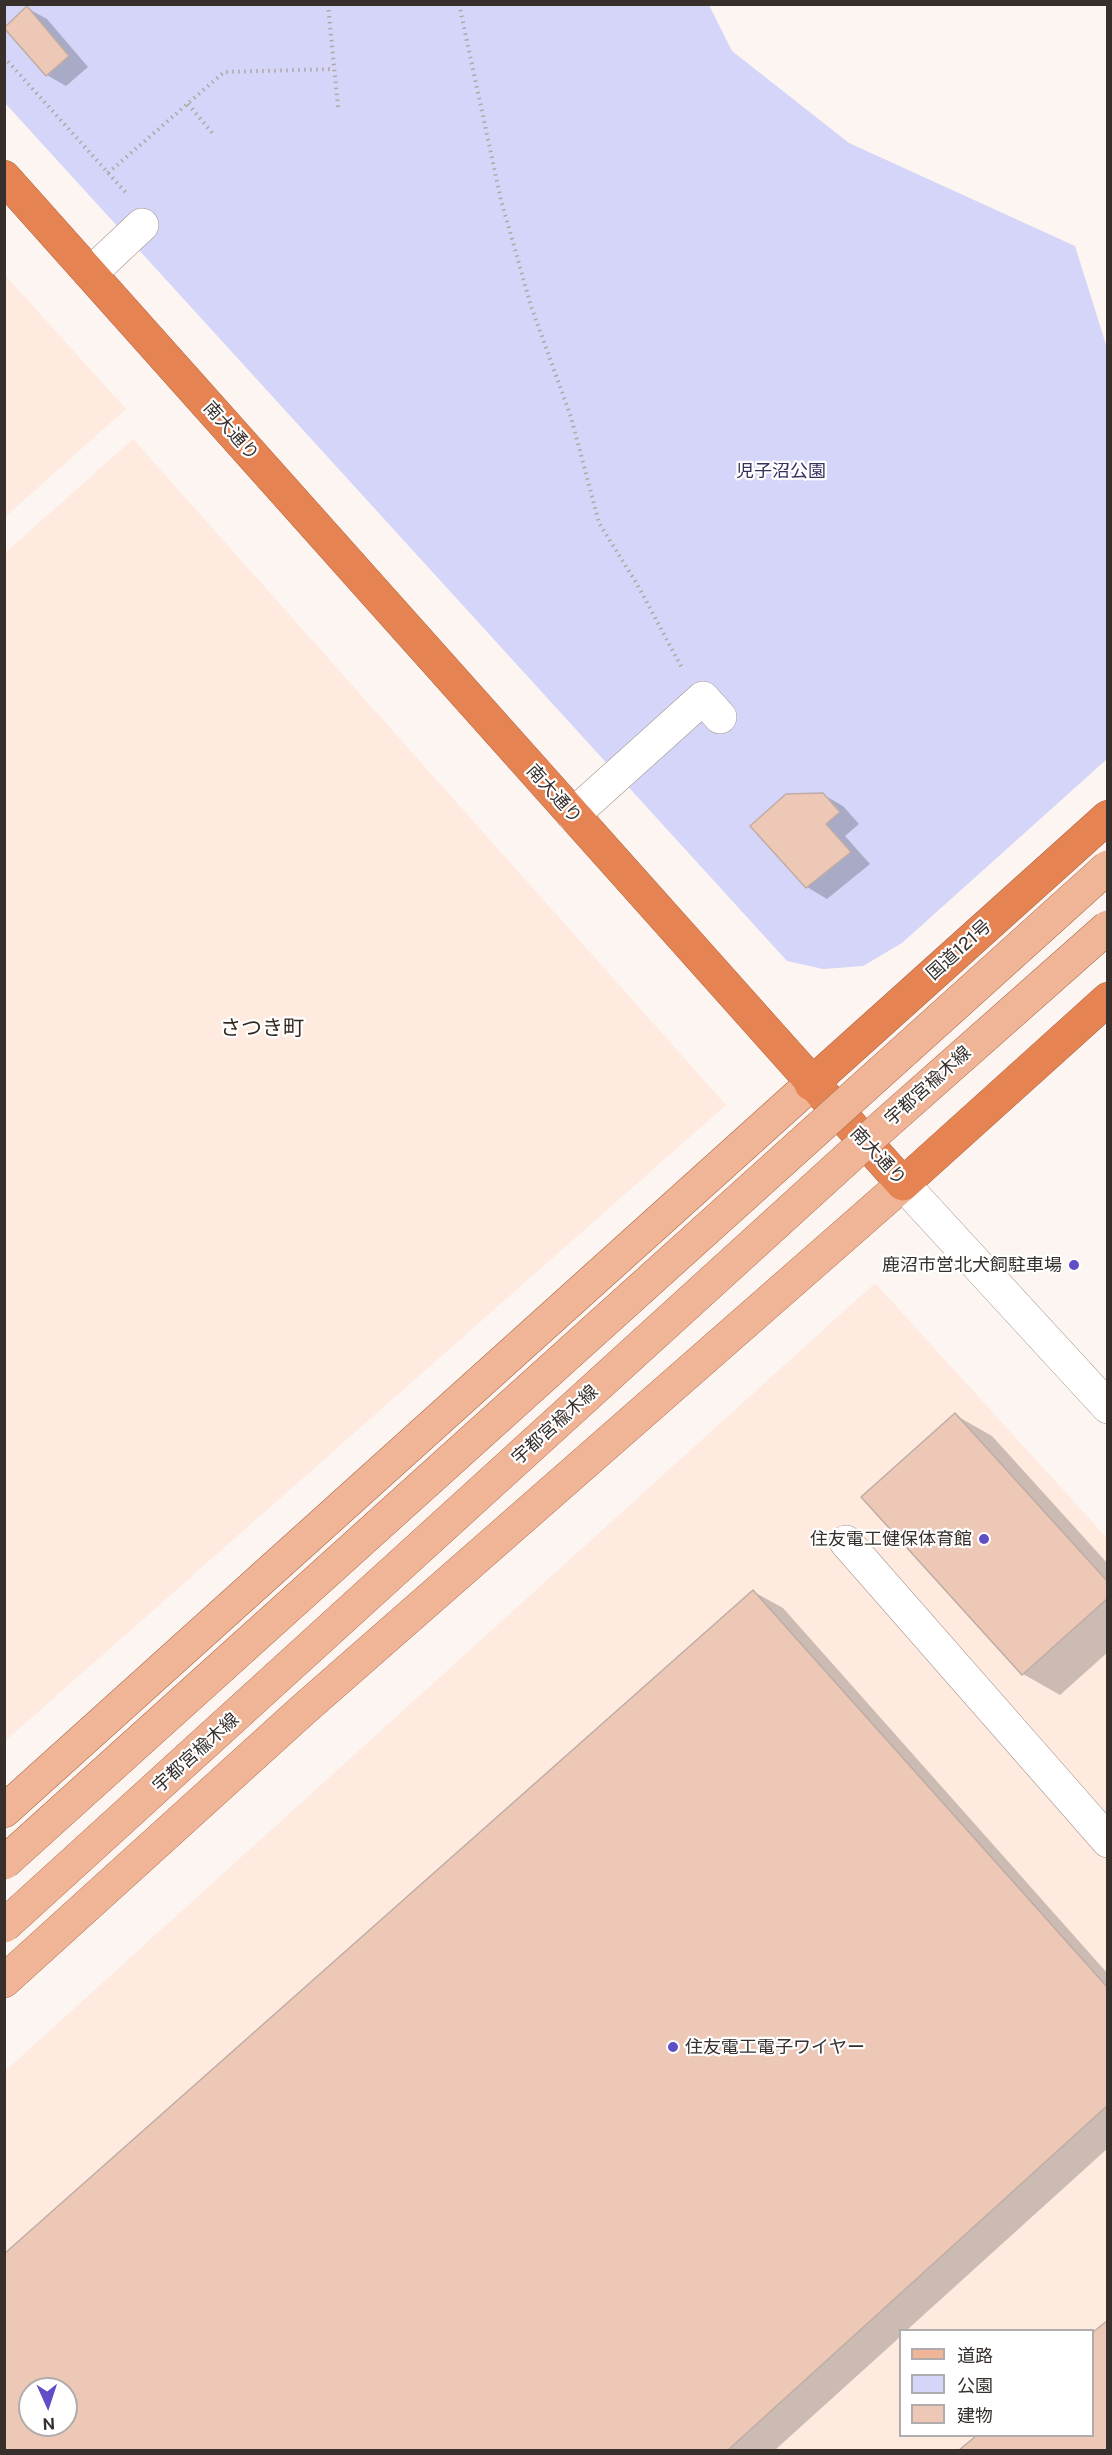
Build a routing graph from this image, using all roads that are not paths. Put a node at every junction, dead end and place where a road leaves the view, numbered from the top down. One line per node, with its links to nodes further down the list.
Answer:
1 (4, 177): 3 (highway, 南大通り)
2 (136, 211): 3 (street)
3 (91, 273): 5 (highway, 南大通り)
4 (712, 708): 5 (street)
5 (573, 815): 10 (highway, 南大通り)
6 (1107, 817): 10 (highway, 国道121号)
7 (1107, 867): 16 (main road, bridge)
8 (1107, 927): 17 (main road, 宇都宮楡木線, bridge)
9 (1107, 999): 11 (highway)
10 (811, 1084): 11 (highway, 南大通り); 14 (main road)
11 (903, 1184): 12 (street, 南大通り); 18 (main road)
12 (1107, 1407)
13 (846, 1542): 15 (street)
14 (4, 1811)
15 (1107, 1841)
16 (4, 1863)
17 (4, 1926)
18 (4, 1981)

